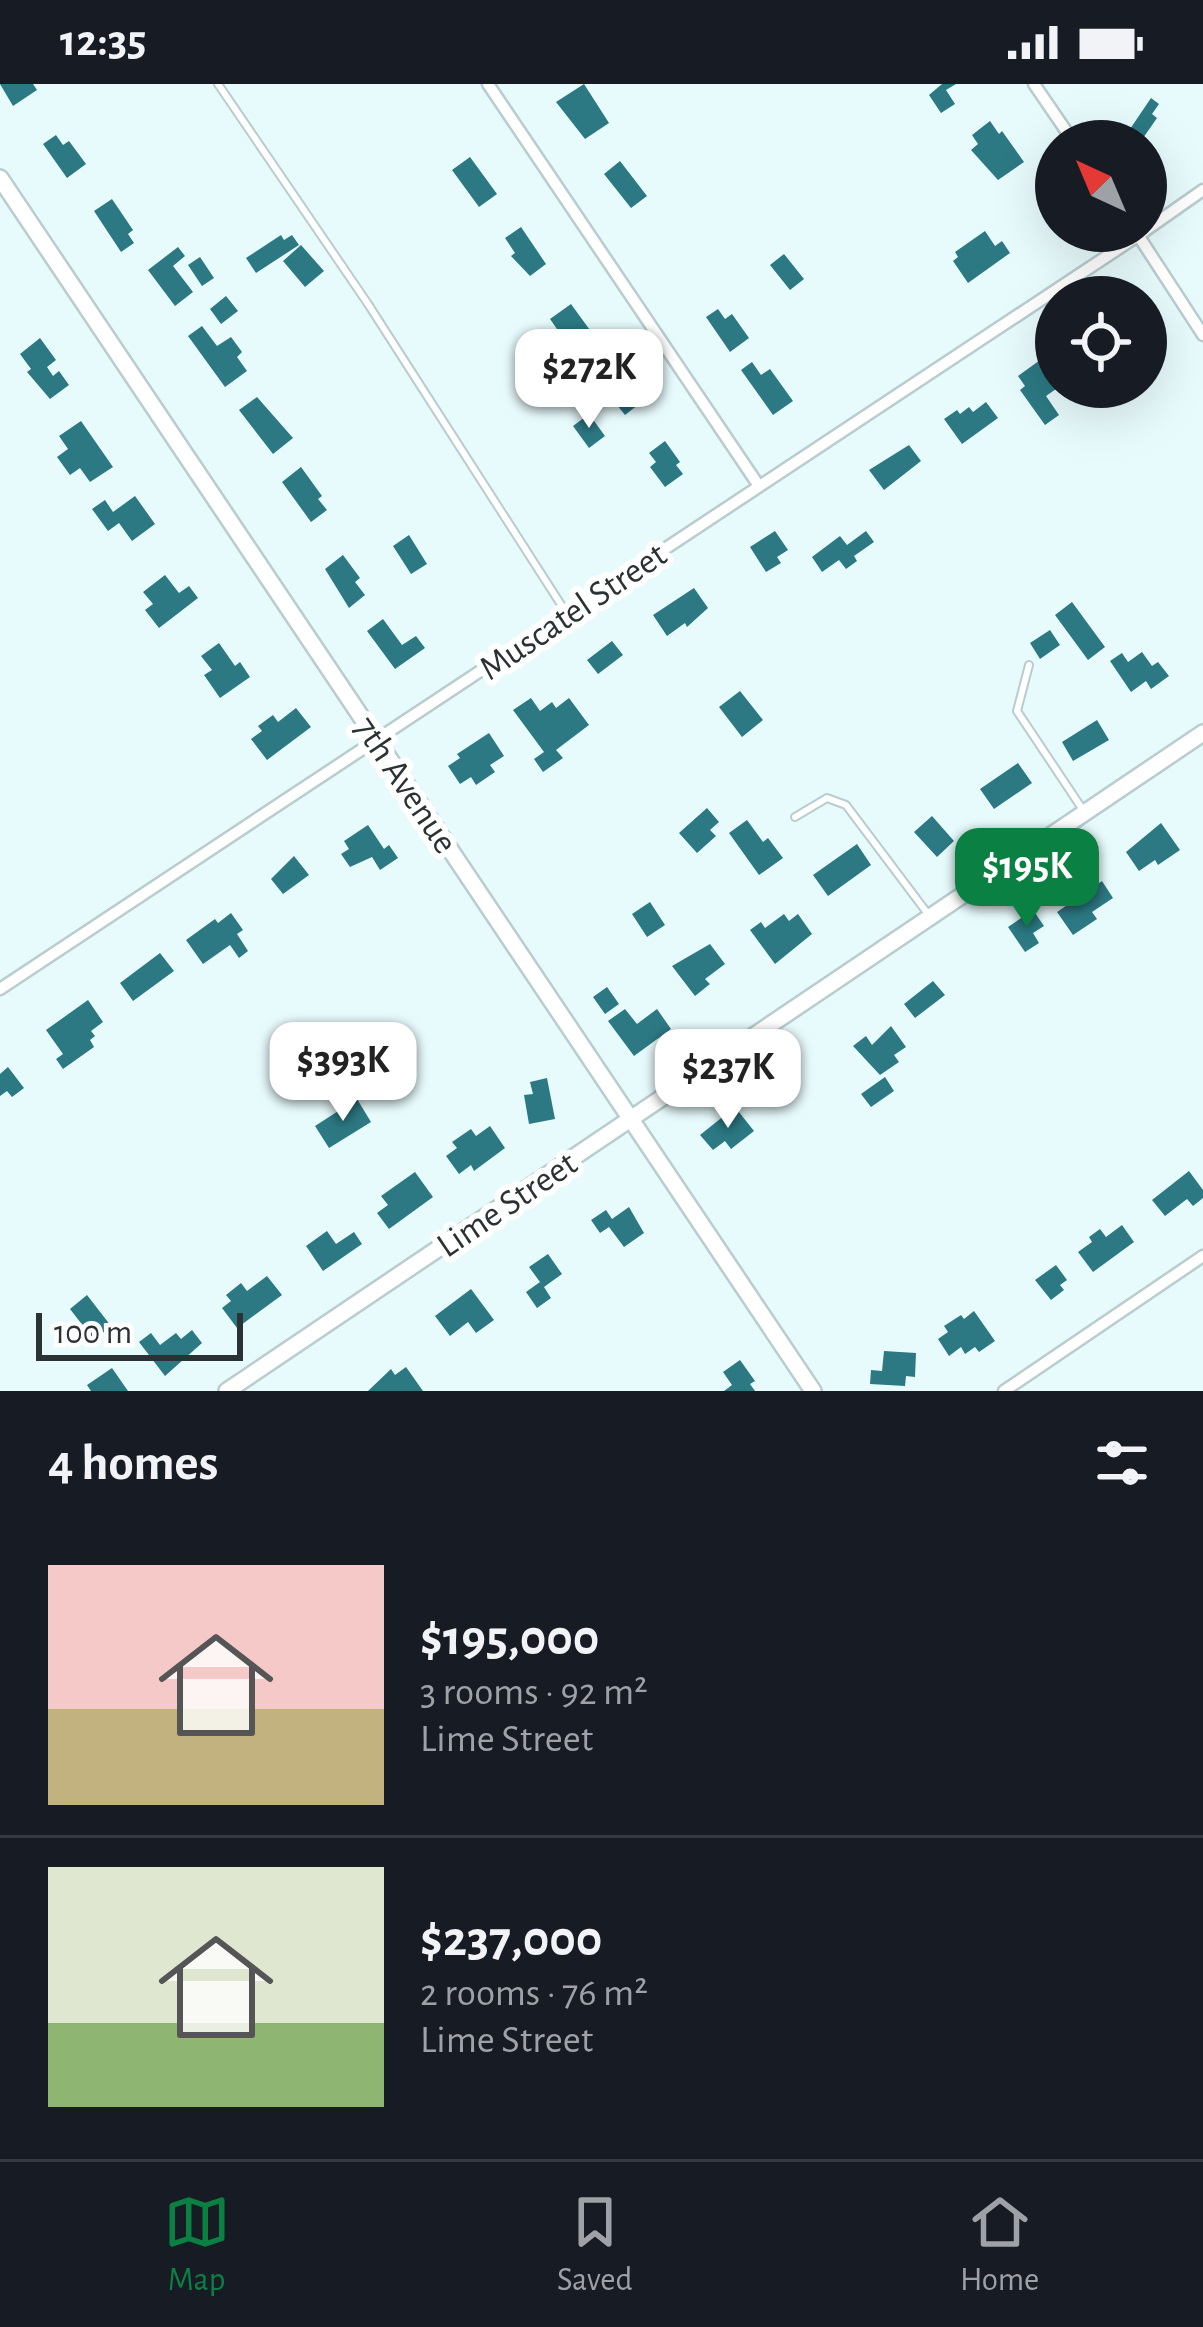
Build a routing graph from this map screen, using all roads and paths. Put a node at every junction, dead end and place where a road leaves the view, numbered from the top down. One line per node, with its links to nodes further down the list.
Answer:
1 (218, 84): 12 (lane)
2 (488, 84): 11 (street)
3 (1034, 84): 4 (street)
4 (1059, 120)
5 (0, 178): 15 (street, 7th Avenue)
6 (1203, 190): 7 (street, Muscatel Street)
7 (1167, 214)
8 (1111, 252): 11 (street, Muscatel Street)
9 (1153, 252): 10 (street)
10 (1203, 335)
11 (759, 486): 12 (street, Muscatel Street)
12 (567, 614): 15 (street, Muscatel Street)
13 (1029, 665): 16 (lane)
14 (1203, 734): 16 (street, Lime Street)
15 (378, 740): 19 (street, Muscatel Street); 20 (street, 7th Avenue)
16 (1085, 813): 18 (street, Lime Street)
17 (795, 818): 18 (lane)
18 (931, 917): 20 (street, Lime Street)
19 (0, 989)
20 (632, 1119): 22 (street, Lime Street); 23 (street, 7th Avenue)
21 (1203, 1256): 24 (street)
22 (227, 1391)
23 (813, 1391)
24 (1004, 1391)

